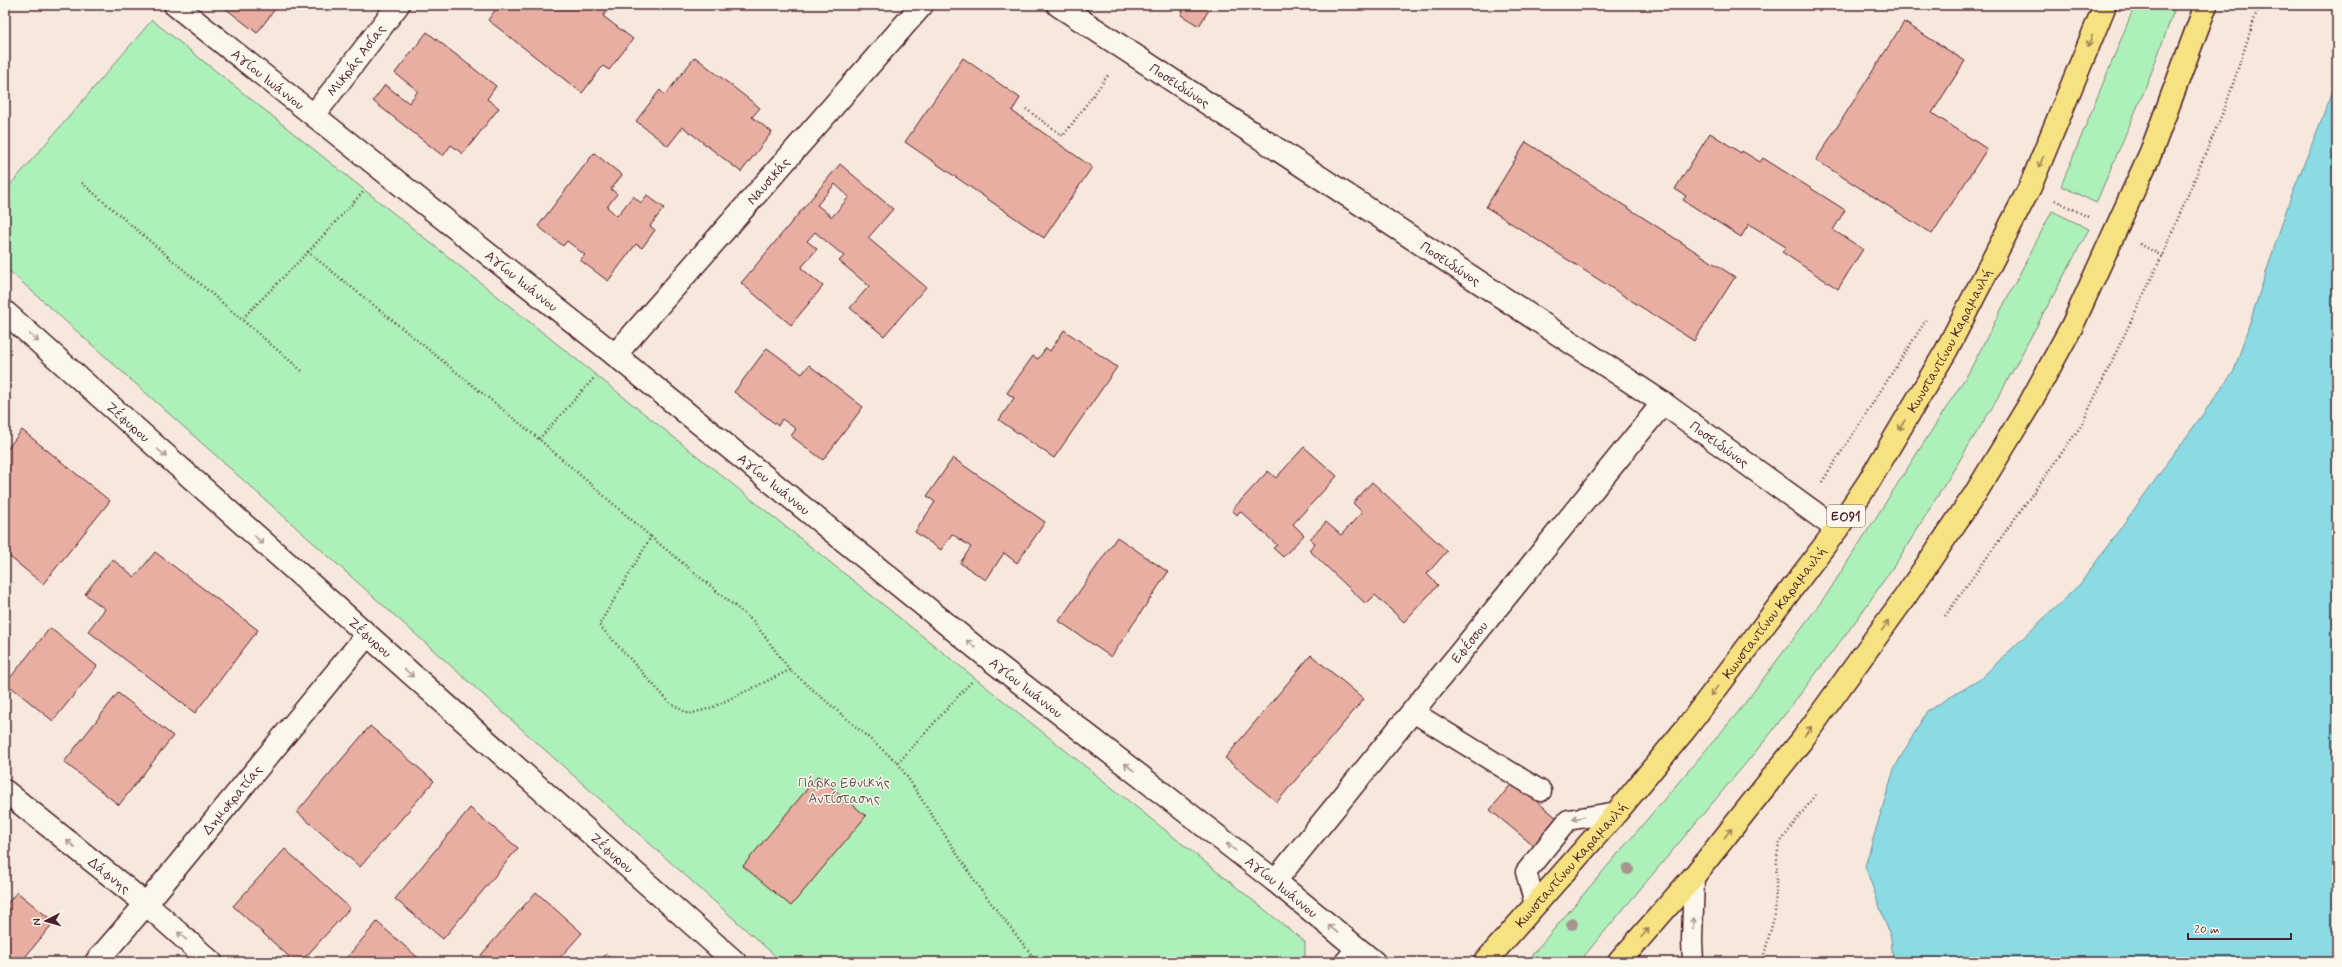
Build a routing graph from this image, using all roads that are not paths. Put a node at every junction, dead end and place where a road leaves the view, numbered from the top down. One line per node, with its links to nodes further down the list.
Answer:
1 (175, 5): 7 (street, Αγίου Ιωάννου)
2 (398, 5): 7 (street, Μικράς Ασίας)
3 (922, 5): 9 (street, Ναυσικάς)
4 (1058, 5): 10 (street, Ποσειδώνος)
5 (2105, 5): 11 (highway, Κωνσταντίνου Καραμανλή / ΕΟ91, one-way to 11)
6 (2206, 5): 17 (highway, one-way to 6)
7 (314, 115): 9 (street, Αγίου Ιωάννου)
8 (5, 312): 12 (street, Ζέφυρου, one-way to 12)
9 (615, 355): 18 (street, Αγίου Ιωάννου, one-way to 9)
10 (1663, 403): 11 (street, Ποσειδώνος); 13 (street, Εφέσσου)
11 (1838, 529): 16 (highway, Κωνσταντίνου Καραμανλή / ΕΟ91, one-way to 16)
12 (367, 635): 19 (street, Δημοκρατίας); 24 (street, Ζέφυρου, one-way to 24)
13 (1413, 712): 15 (lane); 18 (street, Εφέσσου)
14 (5, 791): 19 (street, Δάφνης, one-way to 14)
15 (1541, 791)
16 (1617, 812): 20 (highway, Κωνσταντίνου Καραμανλή / ΕΟ91); 20 (lane, one-way to 20)
17 (1694, 876): 27 (highway, one-way to 17); 28 (lane, one-way to 17)
18 (1275, 882): 21 (street, Αγίου Ιωάννου, one-way to 18)
19 (146, 904): 22 (street, Δημοκρατίας); 23 (street, Δάφνης, one-way to 19)
20 (1535, 904): 26 (highway, Κωνσταντίνου Καραμανλή / ΕΟ91)
21 (1351, 955): 25 (street, Αγίου Ιωάννου)
22 (96, 962)
23 (211, 962)
24 (735, 962)
25 (1374, 962)
26 (1485, 962)
27 (1619, 962)
28 (1693, 962)

